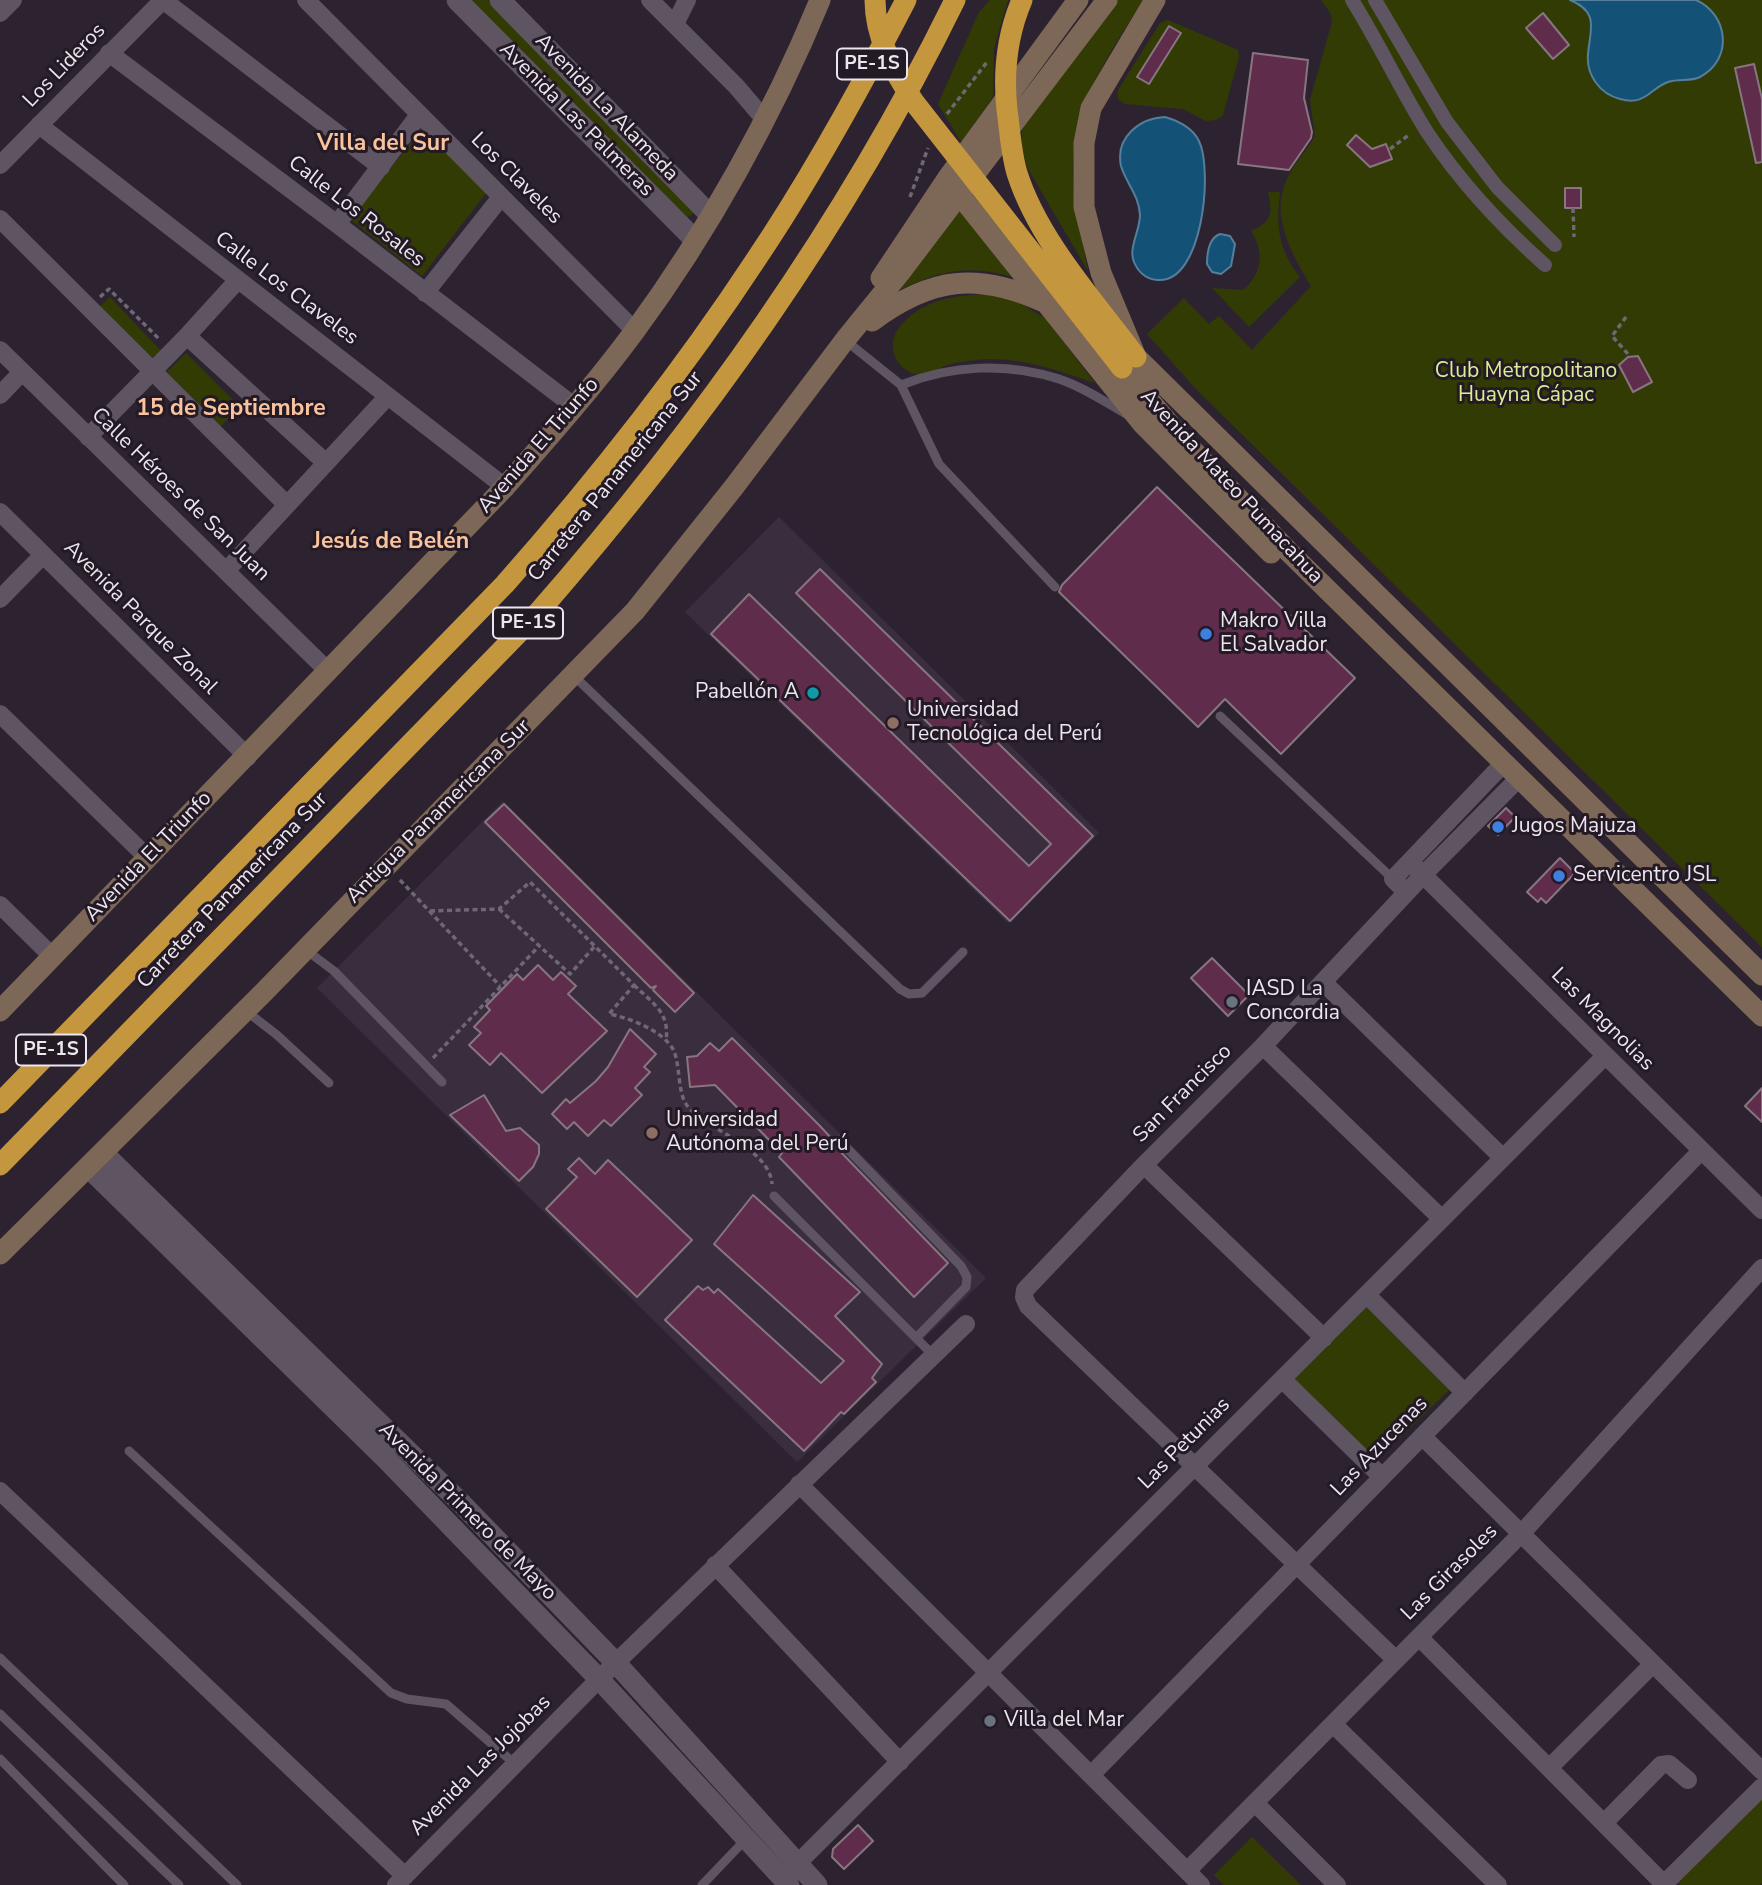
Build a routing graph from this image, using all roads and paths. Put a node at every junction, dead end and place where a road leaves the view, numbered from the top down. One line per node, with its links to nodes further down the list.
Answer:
1 (13, 0): 18 (street)
2 (163, 0): 20 (street, Los Lideros); 30 (street)
3 (306, 0): 22 (street, Los Claveles)
4 (457, 0): 39 (street, Avenida Las Palmeras)
5 (500, 0): 34 (street, Avenida La Alameda)
6 (650, 0): 19 (street)
7 (687, 0): 19 (street)
8 (820, 0): 23 (main road, Avenida El Triunfo)
9 (875, 0): 41 (highway)
10 (906, 0): 105 (highway, Carretera Panamericana Sur / PE-1S)
11 (1022, 0): 41 (highway)
12 (1077, 0): 31 (main road)
13 (1107, 0): 31 (main road)
14 (1154, 0): 54 (main road)
15 (1352, 0): 26 (street)
16 (1375, 0): 40 (street)
17 (956, 1): 110 (highway, Carretera Panamericana Sur / PE-1S)
18 (0, 13)
19 (675, 24): 23 (street)
20 (109, 53): 25 (street, Los Lideros); 36 (street, Calle Los Rosales)
21 (990, 59): 24 (path)
22 (419, 115): 30 (street); 32 (street, Los Claveles)
23 (765, 120): 34 (main road, Avenida El Triunfo)
24 (940, 124)
25 (39, 125): 29 (street, Los Lideros); 43 (street, Calle Los Claveles)
26 (1423, 125): 28 (path); 42 (street)
27 (928, 148): 37 (path)
28 (1390, 149)
29 (0, 165)
30 (381, 167): 36 (street)
31 (953, 186): 37 (main road, Antigua Panamericana Sur); 45 (main road); 50 (main road, Antigua Panamericana Sur)
32 (501, 197): 44 (street); 48 (street, Los Claveles)
33 (1573, 208): 38 (path)
34 (711, 216): 39 (main road, Avenida El Triunfo)
35 (0, 219): 46 (street)
36 (337, 225): 44 (street, Calle Los Rosales)
37 (916, 225): 50 (main road, Antigua Panamericana Sur)
38 (1574, 237)
39 (695, 240): 48 (main road, Avenida El Triunfo)
40 (1555, 245)
41 (1048, 255): 54 (highway)
42 (1545, 265)
43 (237, 281): 49 (street); 59 (street, Calle Los Claveles)
44 (425, 293): 60 (street, Calle Los Rosales)
45 (1047, 303): 50 (main road); 61 (main road)
46 (89, 309): 52 (path); 55 (street)
47 (1626, 317): 53 (path)
48 (635, 331): 60 (main road, Avenida El Triunfo)
49 (187, 337): 52 (street); 63 (street)
50 (845, 340): 57 (lane); 73 (main road, Antigua Panamericana Sur)
51 (0, 350): 56 (street, Calle Héroes de San Juan)
52 (171, 352): 55 (street)
53 (1628, 354)
54 (1129, 362): 72 (main road, Avenida Mateo Pumacahua); 92 (main road, Avenida Mateo Pumacahua)
55 (151, 371): 62 (street); 65 (street)
56 (22, 372): 58 (street); 62 (street, Calle Héroes de San Juan)
57 (901, 385): 61 (lane); 69 (lane)
58 (0, 395)
59 (388, 396): 63 (street); 64 (street, Calle Los Claveles)
60 (575, 407): 64 (main road, Avenida El Triunfo)
61 (1142, 423): 72 (main road)
62 (88, 437): 68 (street, Calle Héroes de San Juan)
63 (326, 463): 65 (street)
64 (505, 487): 71 (main road, Avenida El Triunfo)
65 (287, 505): 68 (street)
66 (0, 512): 67 (street, Avenida Parque Zonal)
67 (43, 555): 70 (street); 76 (street, Avenida Parque Zonal)
68 (226, 571): 71 (street, Calle Héroes de San Juan)
69 (1055, 587)
70 (0, 599)
71 (329, 672): 76 (main road, Avenida El Triunfo)
72 (1413, 674): 77 (main road, Avenida Mateo Pumacahua)
73 (573, 676): 80 (main road, Antigua Panamericana Sur); 90 (lane)
74 (0, 714): 78 (street)
75 (1220, 716): 82 (lane)
76 (248, 757): 78 (main road, Avenida El Triunfo)
77 (1511, 770): 79 (street); 81 (street, San Francisco); 98 (main road, Avenida Mateo Pumacahua)
78 (148, 858): 91 (main road, Avenida El Triunfo)
79 (1410, 862): 81 (street, Las Magnolias); 82 (street)
80 (386, 866): 86 (path); 89 (main road, Antigua Panamericana Sur)
81 (1423, 875): 83 (street, San Francisco); 101 (street, Las Magnolias)
82 (1393, 879): 83 (street)
83 (1406, 892): 93 (street, San Francisco)
84 (0, 905): 91 (street)
85 (499, 909): 86 (path); 87 (path); 88 (path)
86 (430, 911): 95 (path)
87 (540, 945): 88 (path); 95 (path)
88 (595, 946): 94 (path)
89 (304, 949): 96 (main road, Antigua Panamericana Sur); 102 (lane)
90 (963, 952)
91 (53, 957): 97 (main road, Avenida El Triunfo)
92 (1762, 975)
93 (1323, 982): 100 (street, San Francisco); 108 (street)
94 (634, 985): 99 (path); 99 (path)
95 (500, 986): 102 (path)
96 (245, 1010): 104 (lane); 109 (main road, Antigua Panamericana Sur)
97 (0, 1011)
98 (1762, 1016)
99 (666, 1041): 112 (path)
100 (1263, 1046): 111 (street, San Francisco); 114 (street)
101 (1605, 1056): 107 (street, Las Magnolias); 108 (street, Las Petunias)
102 (426, 1065): 103 (lane)
103 (442, 1082)
104 (329, 1083)
105 (0, 1102)
106 (839, 1140): 119 (lane)
107 (1701, 1151): 113 (street, Las Magnolias); 123 (street, Las Azucenas)
108 (1503, 1158): 114 (street, Las Petunias)
109 (96, 1161): 115 (main road, Antigua Panamericana Sur); 136 (street, Avenida Primero de Mayo); 139 (street, Avenida Primero de Mayo)
110 (0, 1165)
111 (1144, 1165): 120 (street); 126 (street, San Francisco)
112 (774, 1196): 119 (lane)
113 (1761, 1207)
114 (1442, 1219): 117 (street, Las Petunias)
115 (0, 1254)
116 (1762, 1268): 130 (street, Las Girasoles)
117 (1367, 1295): 120 (street, Las Petunias); 123 (street)
118 (966, 1324): 121 (street, Avenida Las Jojobas)
119 (916, 1338): 121 (lane)
120 (1324, 1338): 122 (street, Las Petunias)
121 (933, 1355): 128 (street, Avenida Las Jojobas)
122 (1282, 1379): 126 (street, Las Petunias); 127 (street)
123 (1465, 1392): 124 (street, Las Azucenas)
124 (1422, 1436): 127 (street, Las Azucenas); 130 (street)
125 (129, 1451): 144 (lane)
126 (1195, 1466): 131 (street); 138 (street, Las Petunias)
127 (1382, 1477): 131 (street, Las Azucenas)
128 (799, 1484): 132 (street, Avenida Las Jojobas); 138 (street)
129 (0, 1491): 155 (street)
130 (1521, 1534): 133 (street, Las Girasoles); 137 (street)
131 (1296, 1564): 135 (street); 147 (street, Las Azucenas)
132 (715, 1565): 136 (street, Avenida Las Jojobas); 143 (street)
133 (1419, 1637): 135 (street, Las Girasoles); 145 (street)
134 (0, 1658): 158 (lane)
135 (1396, 1661): 141 (street, Las Girasoles)
136 (616, 1662): 139 (street, Avenida Las Jojobas); 153 (street, Avenida Primero de Mayo)
137 (1653, 1664): 145 (street); 146 (street)
138 (989, 1673): 143 (street, Las Petunias); 147 (street)
139 (599, 1679): 144 (street, Avenida Las Jojobas); 152 (street, Avenida Primero de Mayo)
140 (0, 1714): 157 (lane)
141 (1333, 1724): 150 (street, Las Girasoles); 164 (street)
142 (0, 1759): 156 (lane)
143 (900, 1762): 153 (street, Las Petunias)
144 (515, 1764): 155 (street, Avenida Las Jojobas)
145 (1549, 1768): 151 (street)
146 (1762, 1771)
147 (1091, 1775): 154 (street)
148 (1688, 1780): 151 (street)
149 (1762, 1787): 165 (street)
150 (1255, 1803): 154 (street, Las Girasoles); 163 (street)
151 (1604, 1823): 165 (street)
152 (746, 1839): 159 (lane); 160 (street, Avenida Primero de Mayo)
153 (797, 1864): 161 (street, Avenida Primero de Mayo)
154 (1187, 1871): 162 (street)
155 (401, 1882)
156 (124, 1885)
157 (179, 1885)
158 (237, 1885)
159 (702, 1885)
160 (789, 1885)
161 (817, 1885)
162 (1201, 1885)
163 (1337, 1885)
164 (1497, 1885)
165 (1665, 1885)

